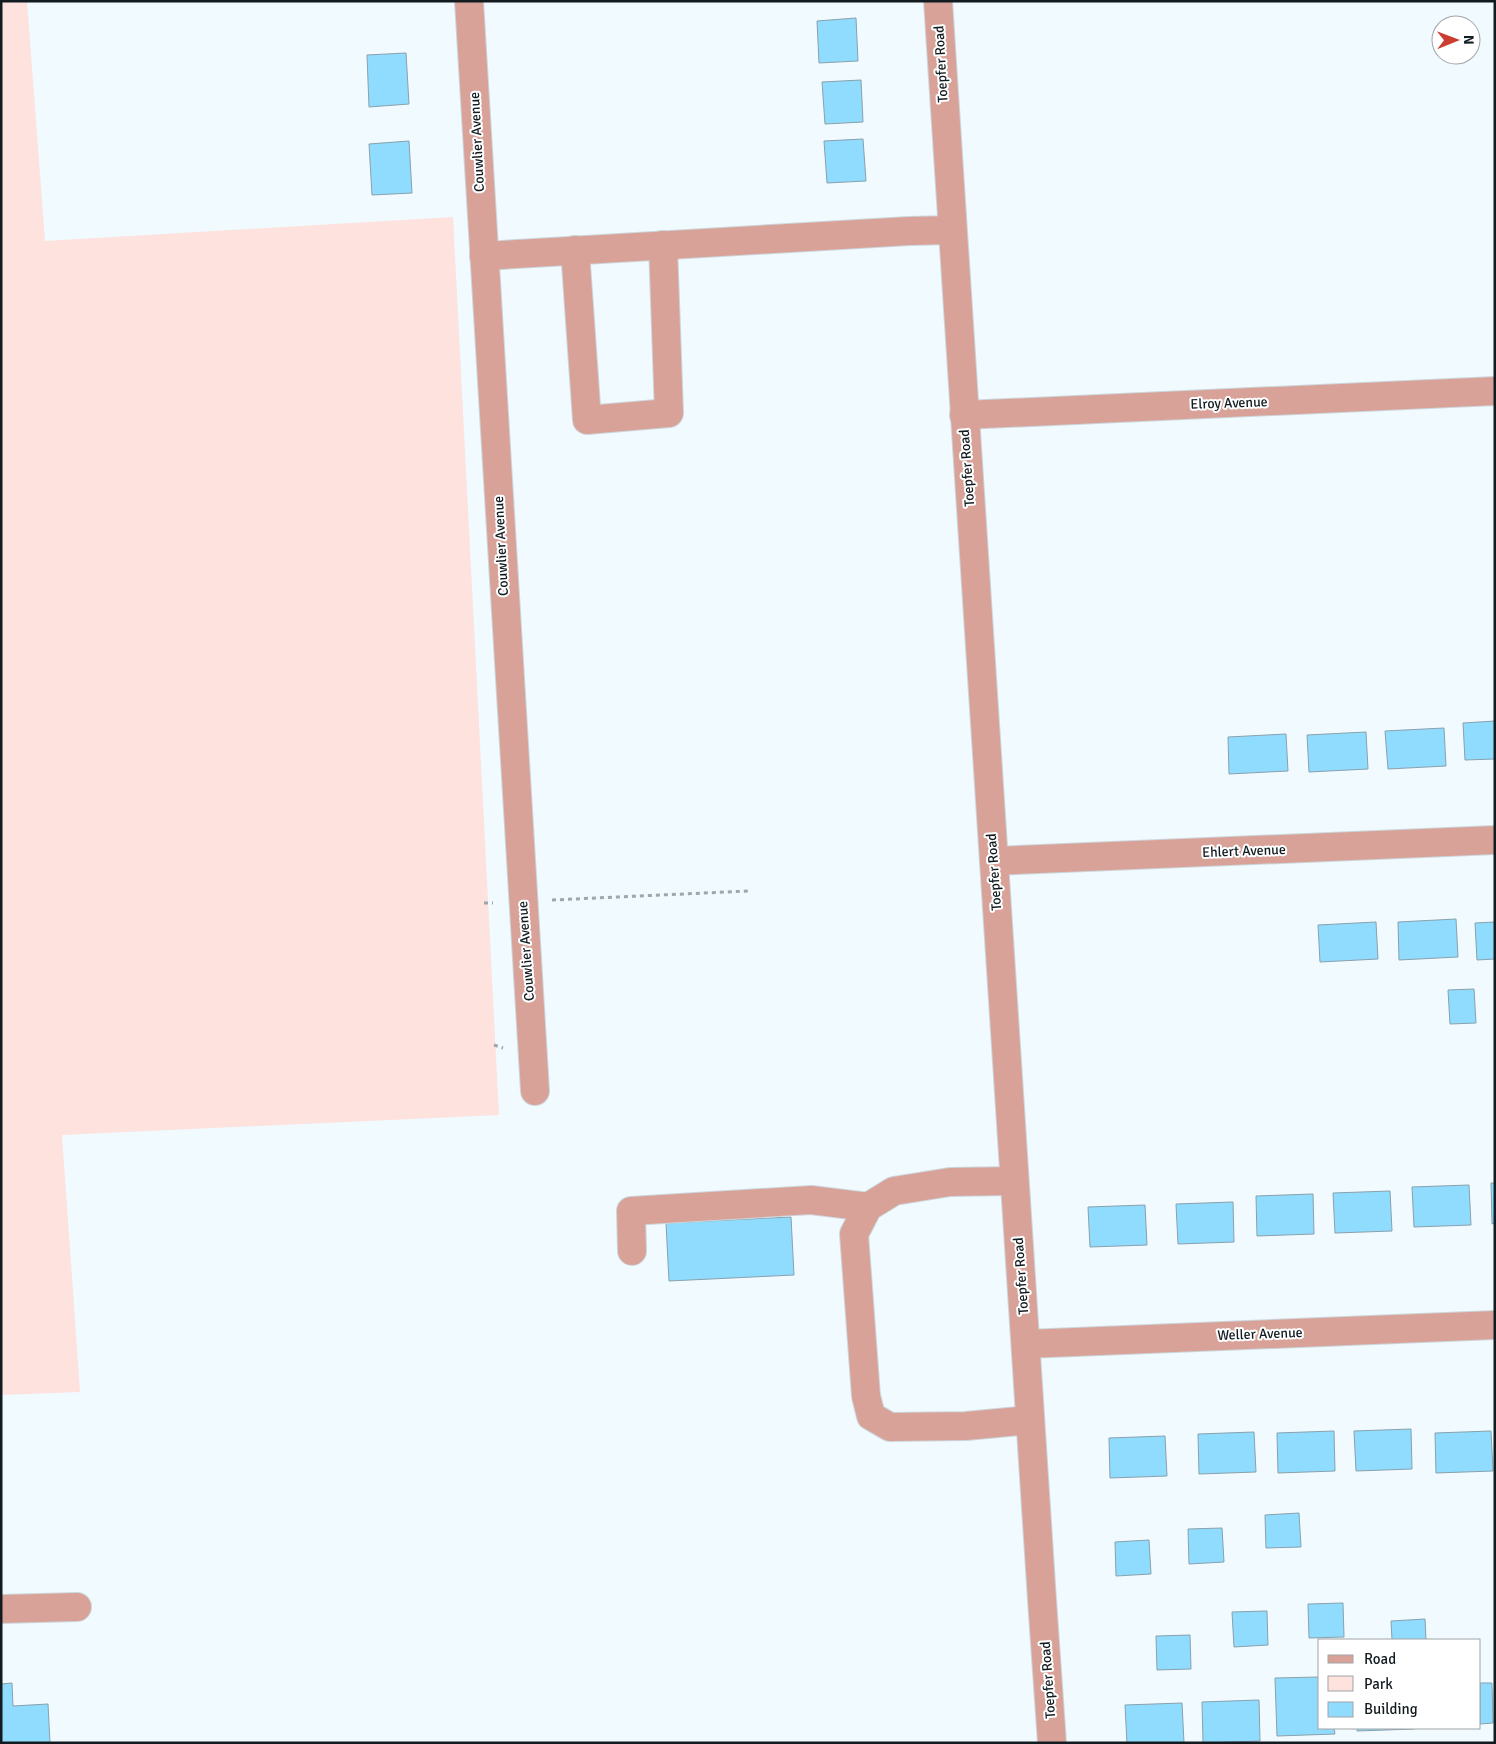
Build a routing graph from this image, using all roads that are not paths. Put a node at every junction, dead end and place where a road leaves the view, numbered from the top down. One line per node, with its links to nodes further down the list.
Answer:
1 (469, 1): 6 (street, Couwlier Avenue)
2 (938, 1): 3 (street, Toepfer Road)
3 (952, 230): 4 (street); 8 (street, Toepfer Road)
4 (663, 245): 5 (street); 5 (street)
5 (575, 250): 6 (street)
6 (484, 256): 11 (street, Couwlier Avenue)
7 (1495, 391): 8 (street, Elroy Avenue)
8 (964, 414): 10 (street, Toepfer Road)
9 (1495, 840): 10 (street, Ehlert Avenue)
10 (994, 862): 12 (street, Toepfer Road)
11 (535, 1091)
12 (1014, 1180): 13 (street); 16 (street, Toepfer Road)
13 (868, 1207): 14 (street); 17 (street)
14 (632, 1251)
15 (1495, 1325): 16 (street, Weller Avenue)
16 (1026, 1344): 17 (street, Toepfer Road)
17 (1030, 1420): 20 (street, Toepfer Road)
18 (77, 1607): 19 (street)
19 (1, 1610)
20 (1052, 1743)

